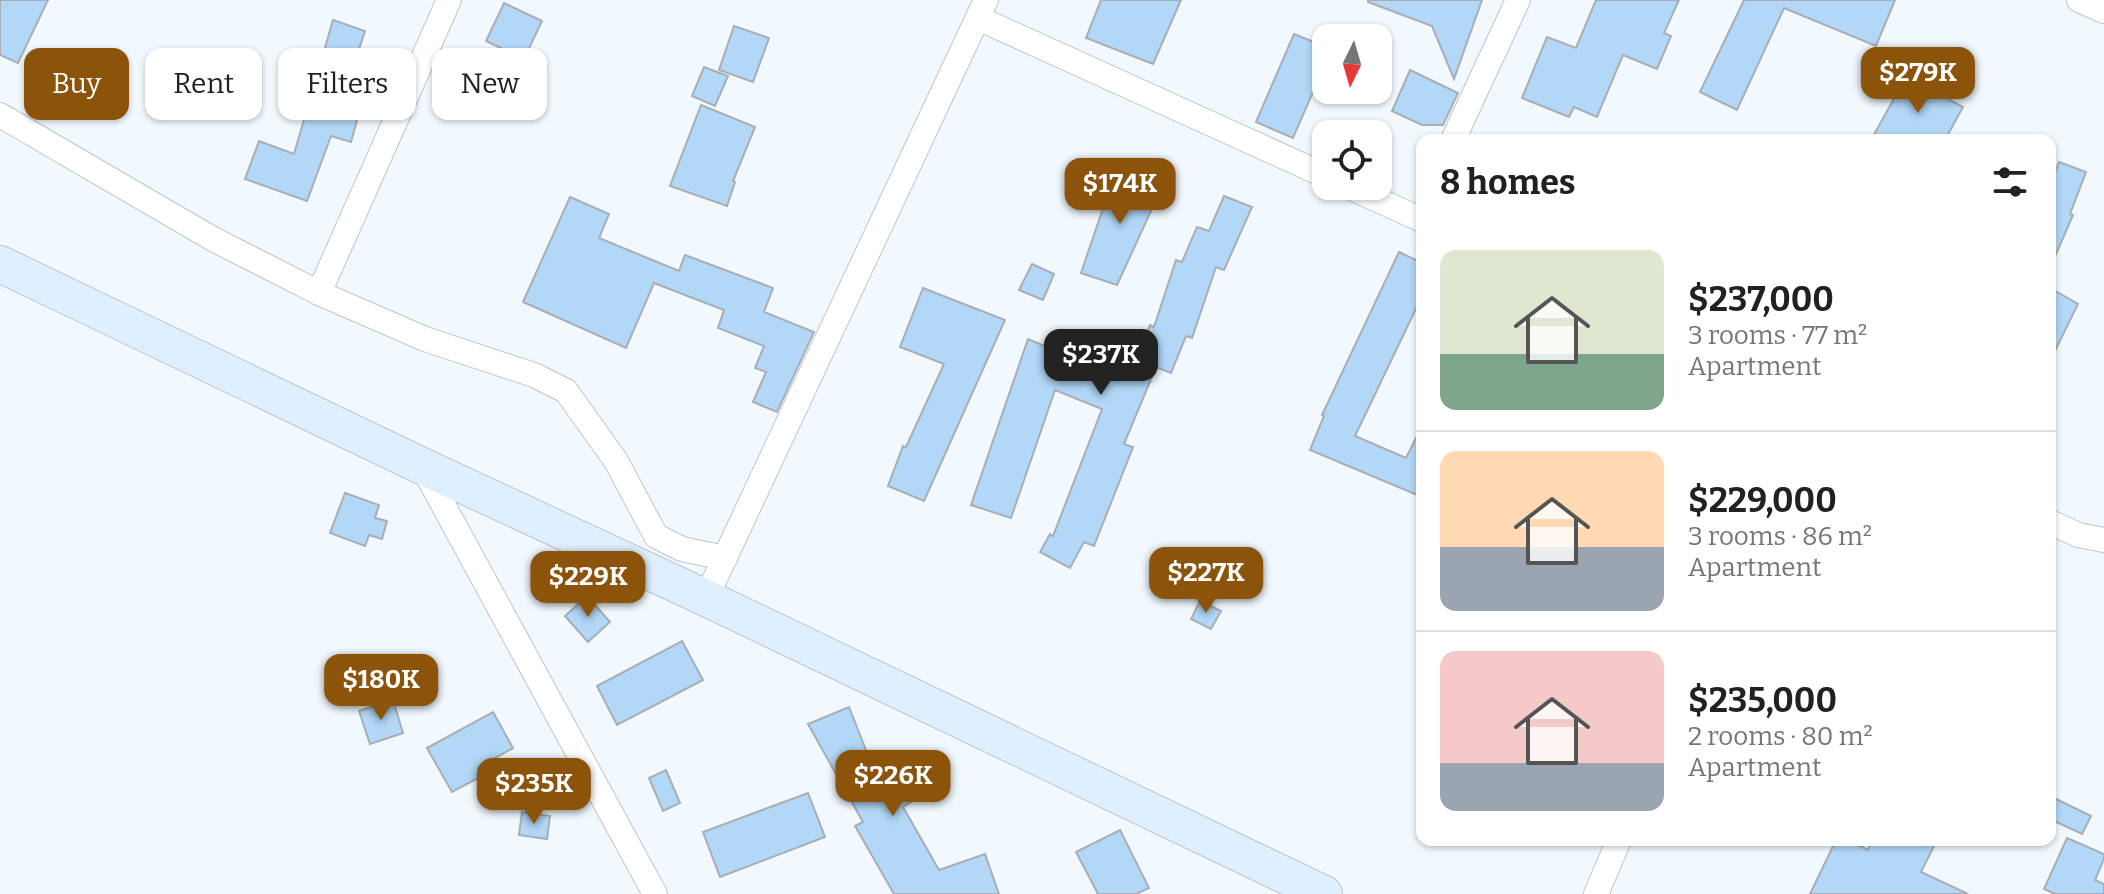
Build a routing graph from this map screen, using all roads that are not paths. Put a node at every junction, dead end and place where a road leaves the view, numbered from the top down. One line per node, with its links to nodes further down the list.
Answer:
1 (449, 0): 12 (street)
2 (1518, 0): 7 (street)
3 (2079, 0): 5 (street)
4 (982, 9): 8 (street); 16 (street)
5 (2104, 11)
6 (0, 115): 12 (street)
7 (1456, 134)
8 (1312, 169)
9 (1384, 200): 10 (street)
10 (1416, 212)
11 (0, 264): 13 (main road)
12 (319, 293): 16 (street)
13 (422, 466): 17 (main road); 19 (street)
14 (2056, 525): 15 (street)
15 (2104, 540)
16 (725, 558): 17 (street)
17 (706, 598): 20 (main road)
18 (1616, 846): 21 (street)
19 (655, 894)
20 (1324, 894)
21 (1596, 894)

